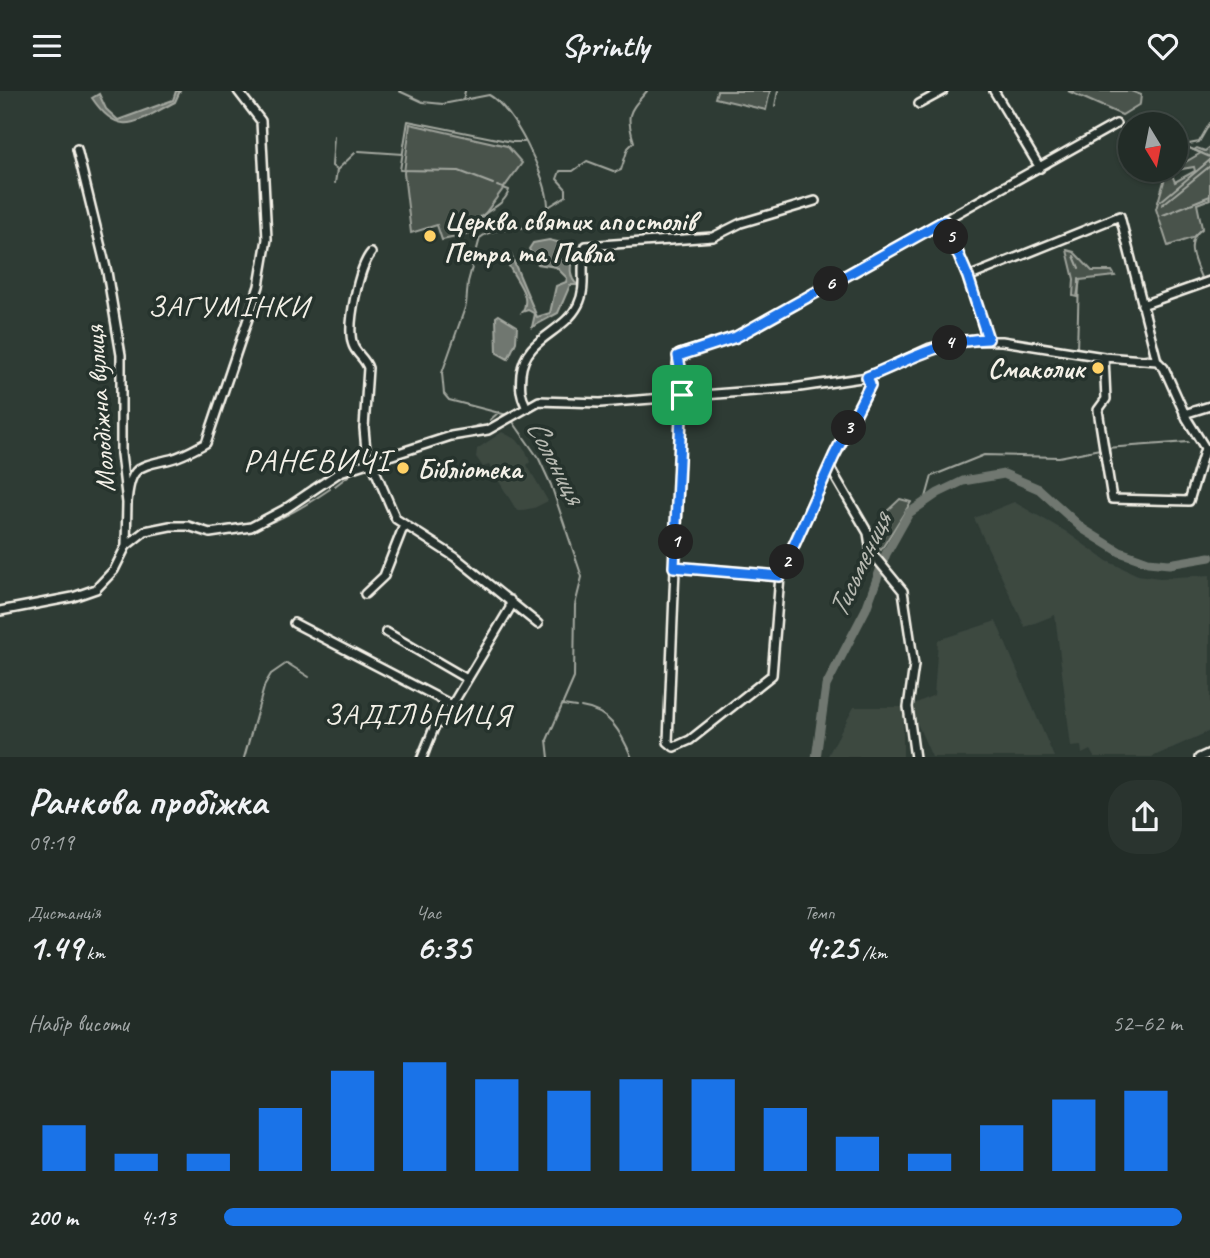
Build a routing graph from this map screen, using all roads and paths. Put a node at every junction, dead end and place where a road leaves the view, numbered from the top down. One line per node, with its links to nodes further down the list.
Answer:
1 (238, 91): 25 (street)
2 (943, 91): 4 (street)
3 (994, 91): 7 (street)
4 (919, 104)
5 (1116, 124): 7 (street)
6 (76, 149): 25 (street, Молодіжна вулиця)
7 (1040, 168): 9 (street)
8 (815, 201): 19 (street)
9 (944, 221): 11 (street); 18 (street)
10 (372, 253): 23 (street)
11 (968, 277): 13 (street); 14 (street)
12 (1210, 281): 13 (street)
13 (1142, 306): 16 (street)
14 (988, 339): 15 (street); 17 (street)
15 (1104, 357): 16 (street); 22 (street)
16 (1157, 361): 21 (street)
17 (867, 377): 18 (street); 24 (street)
18 (683, 395): 19 (street); 28 (street)
19 (526, 406): 23 (street)
20 (1210, 406): 21 (street)
21 (1184, 415): 22 (street)
22 (1207, 449)
23 (369, 461): 26 (street); 27 (street)
24 (830, 467): 29 (street); 39 (street)
25 (127, 503): 27 (street, Молодіжна вулиця)
26 (404, 526): 30 (street); 31 (street)
27 (126, 546): 32 (street)
28 (674, 567): 29 (street); 29 (street)
29 (780, 576)
30 (365, 594)
31 (510, 600): 34 (street); 36 (street)
32 (0, 611)
33 (294, 623): 37 (street)
34 (538, 624)
35 (386, 632): 36 (street)
36 (467, 679): 37 (street)
37 (452, 705): 38 (street)
38 (422, 757)
39 (915, 757)

